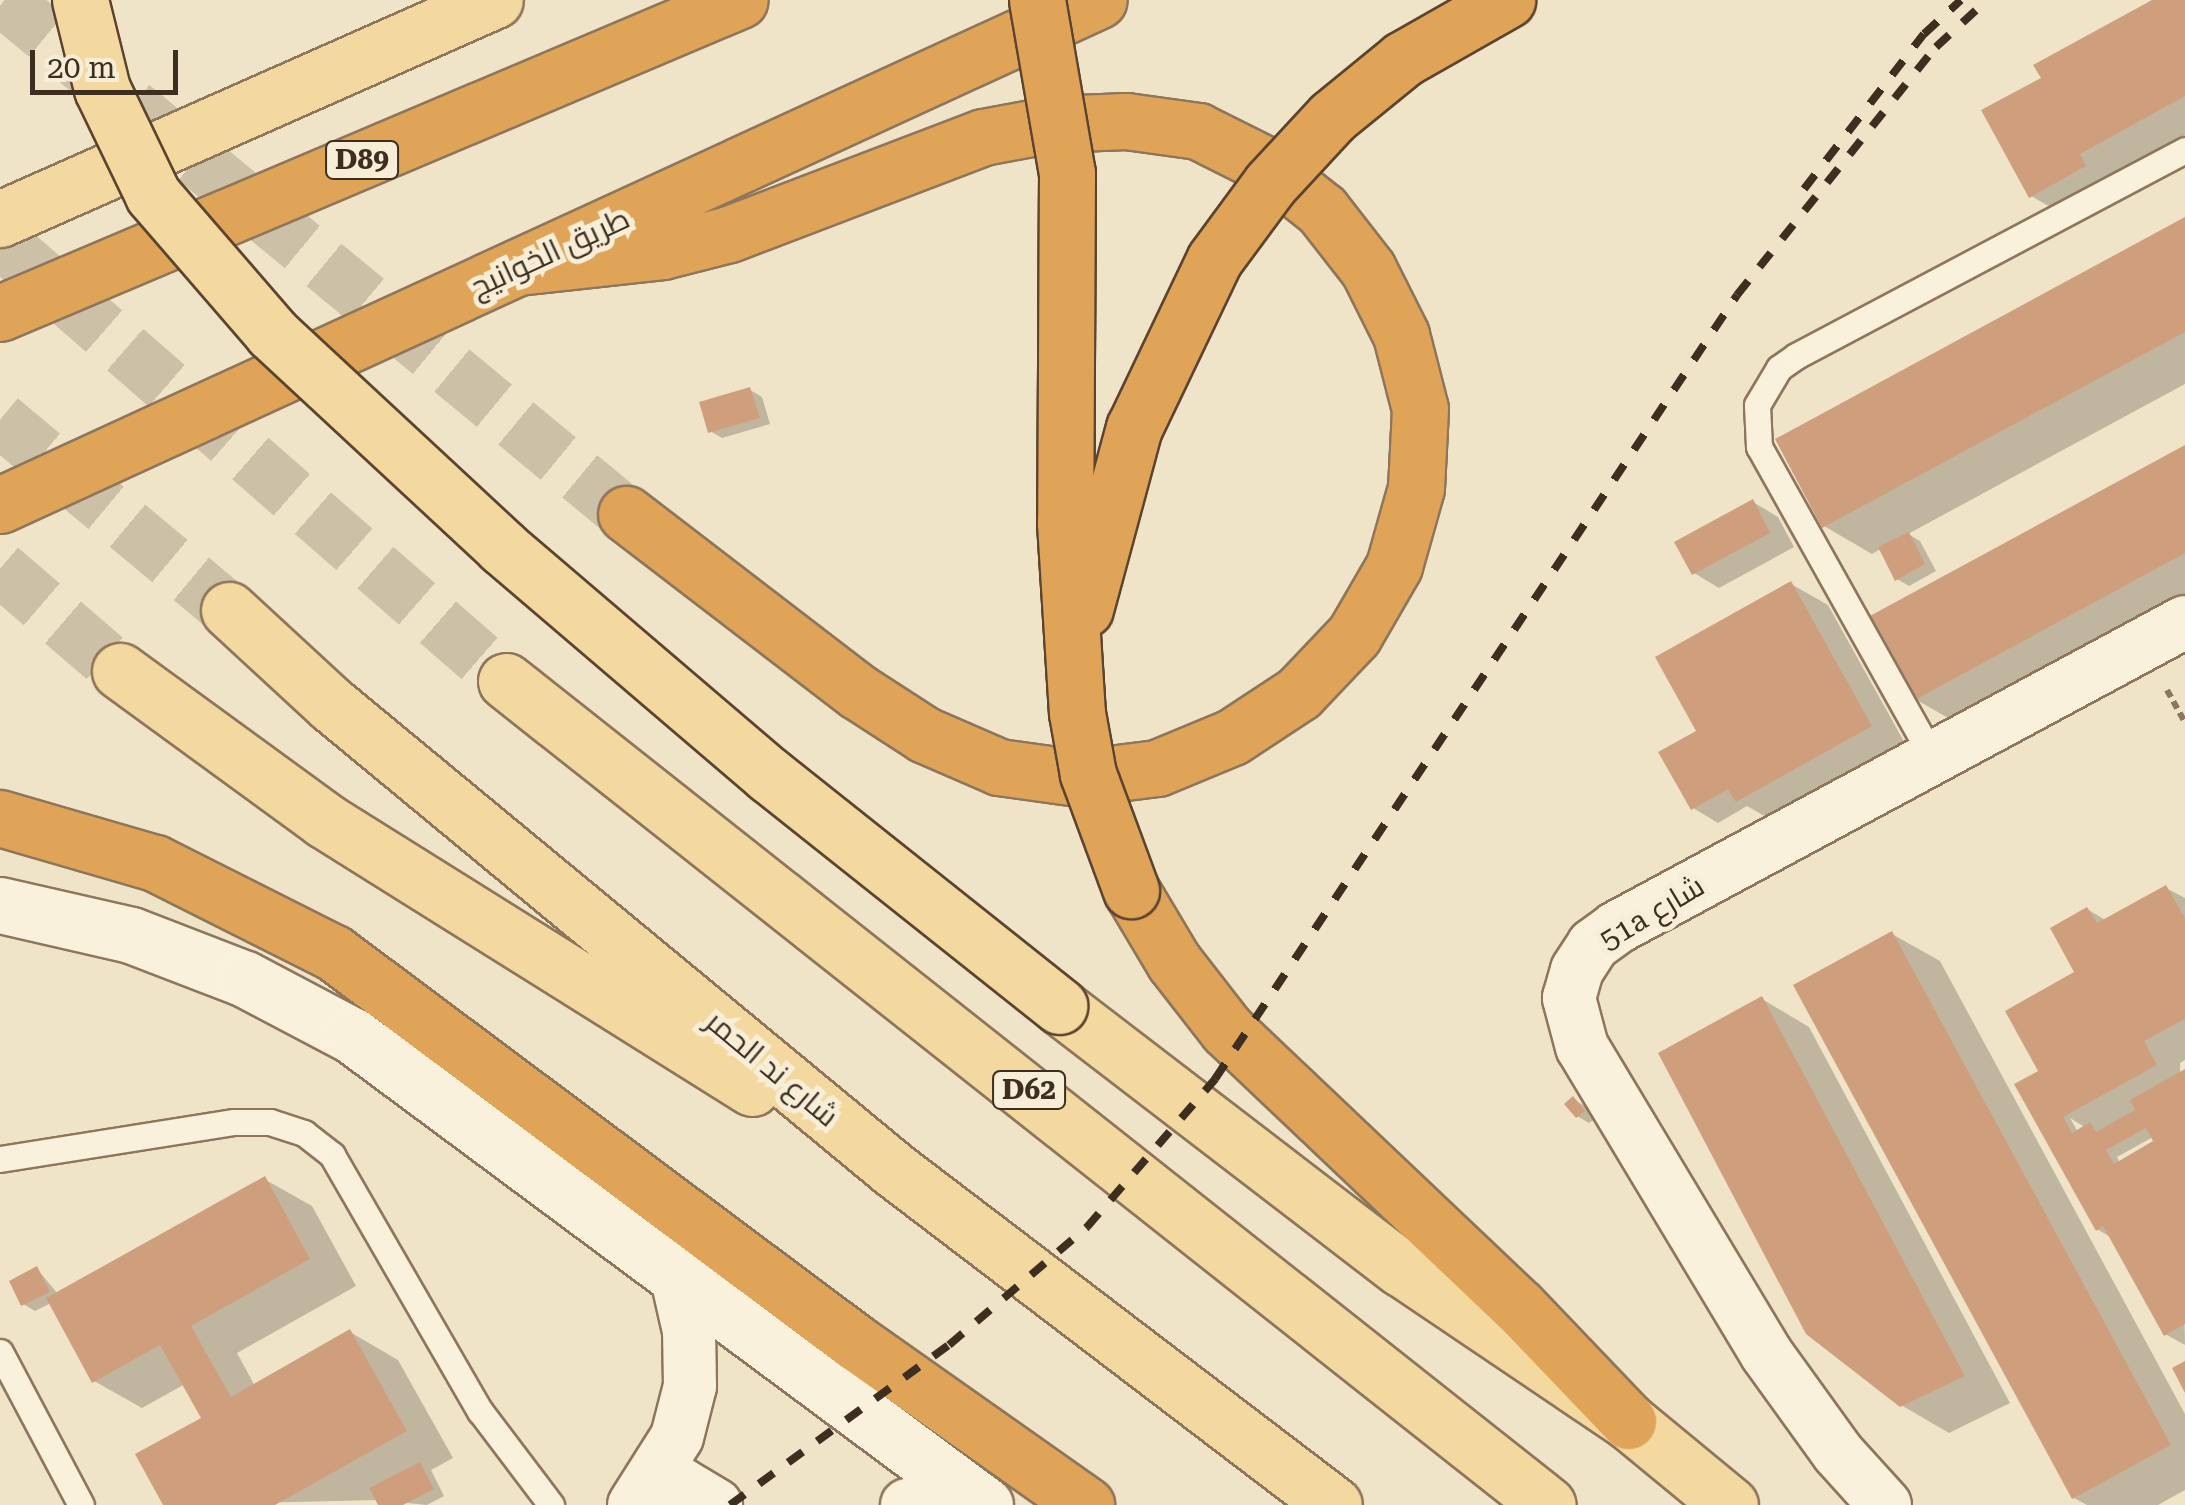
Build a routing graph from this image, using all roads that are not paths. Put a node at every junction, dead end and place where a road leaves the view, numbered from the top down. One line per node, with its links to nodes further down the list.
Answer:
1 (80, 0): 25 (main road, bridge)
2 (495, 0): 8 (main road)
3 (740, 0): 10 (highway, D89)
4 (1037, 0): 15 (highway, bridge)
5 (1099, 0): 9 (highway, طريق الخوانيج)
6 (1508, 0): 15 (highway, bridge)
7 (2185, 150): 18 (lane)
8 (0, 218)
9 (518, 268): 11 (highway, طريق الخوانيج); 12 (highway)
10 (0, 313)
11 (0, 504)
12 (626, 514)
13 (230, 610): 22 (main road, شارع ند الحمر)
14 (2185, 622): 18 (street, 51a شارع)
15 (1074, 651): 25 (highway, bridge)
16 (120, 671): 22 (main road)
17 (506, 681): 34 (main road, D62)
18 (1933, 758): 36 (street, 51a شارع)
19 (0, 818): 32 (highway)
20 (0, 905): 23 (street)
21 (0, 1159): 29 (lane)
22 (893, 1169): 33 (main road, شارع ند الحمر)
23 (677, 1278): 26 (street); 27 (street)
24 (0, 1352): 28 (lane)
25 (1628, 1420): 35 (main road)
26 (643, 1496): 30 (street)
27 (976, 1500): 31 (street)
28 (81, 1505)
29 (551, 1505)
30 (716, 1505)
31 (906, 1505)
32 (1086, 1505)
33 (1334, 1505)
34 (1548, 1505)
35 (1730, 1505)
36 (1885, 1505)

